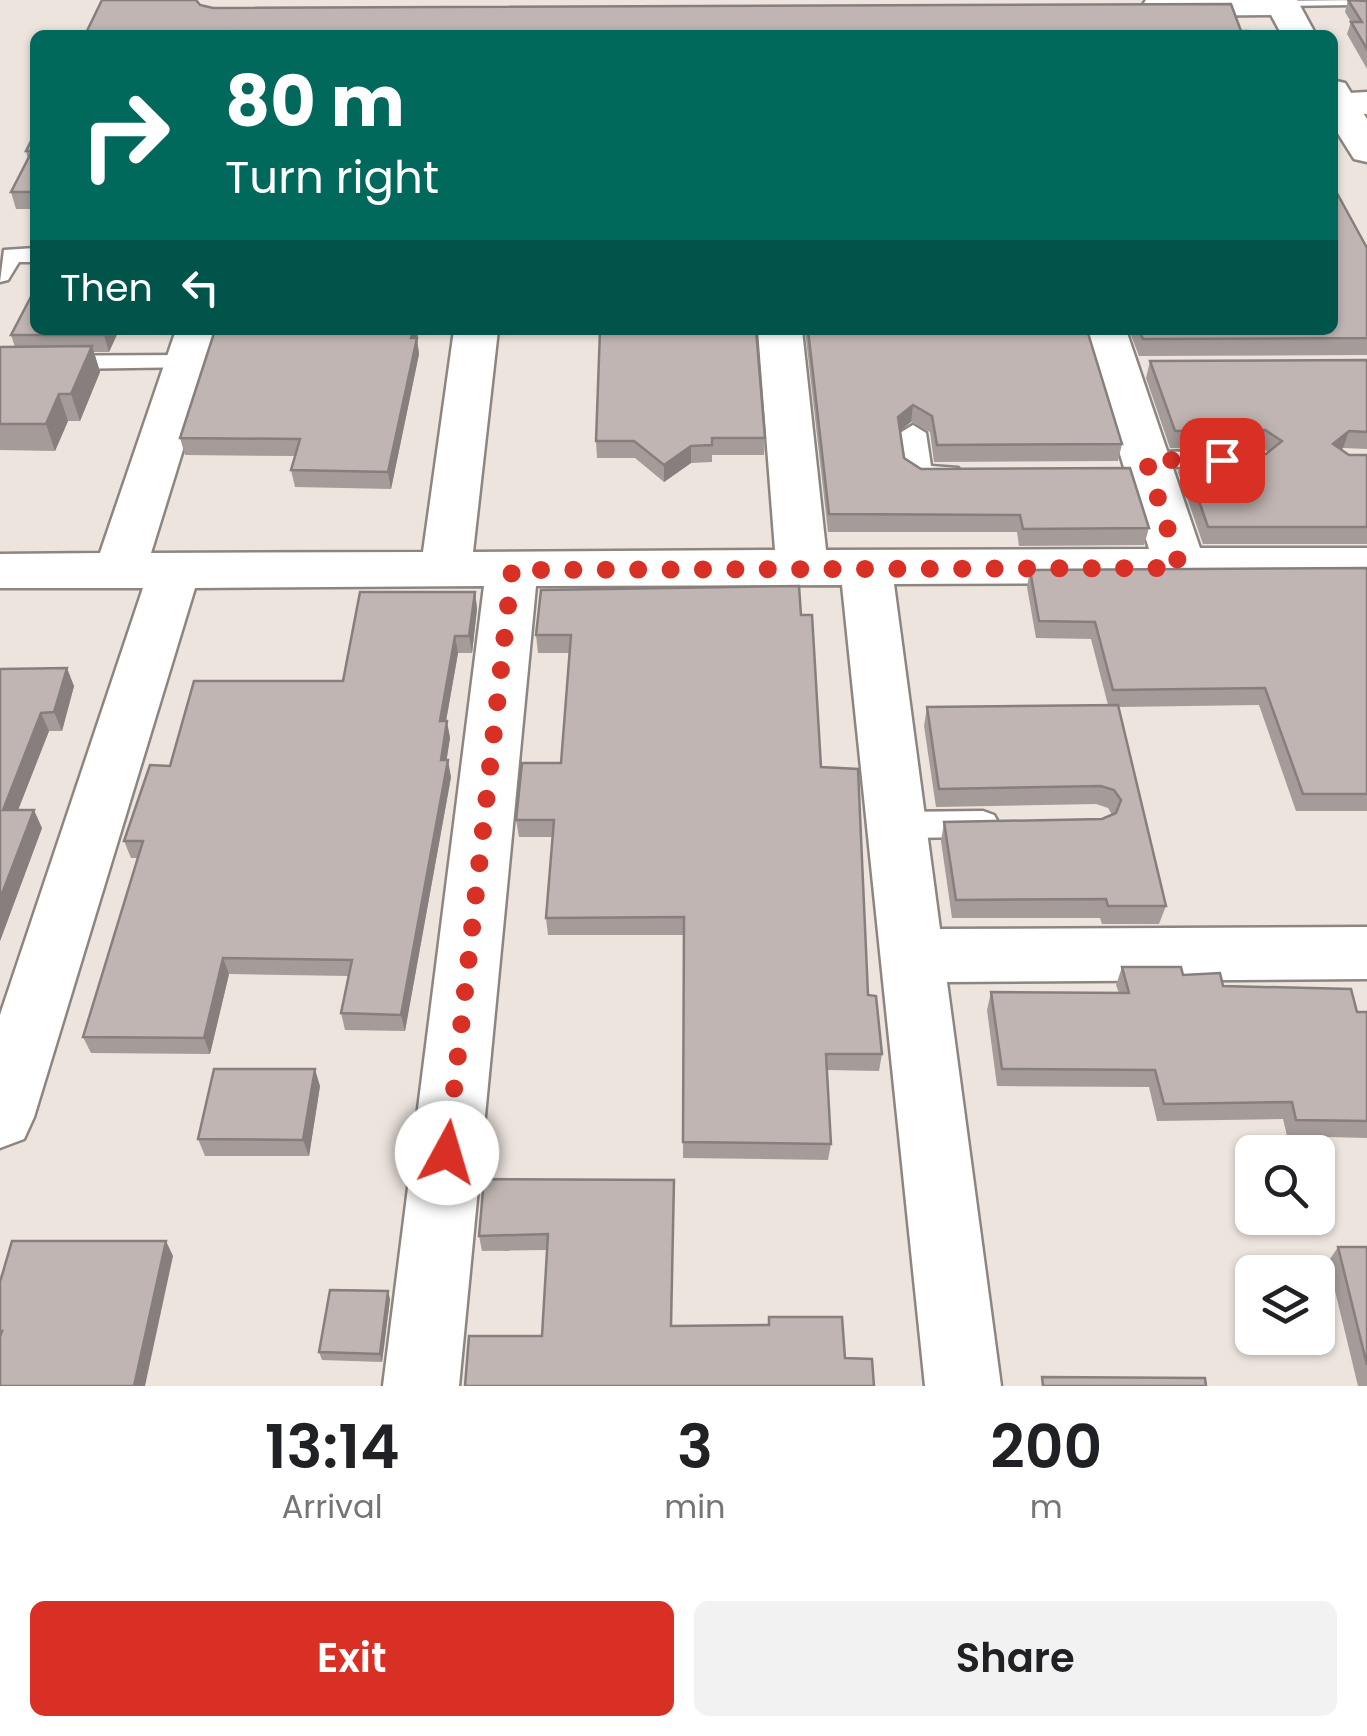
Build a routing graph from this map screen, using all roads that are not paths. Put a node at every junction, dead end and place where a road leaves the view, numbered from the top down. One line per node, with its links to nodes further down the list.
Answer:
1 (1354, 0): 2 (lane)
2 (1280, 2): 3 (street); 4 (street)
3 (1122, 6)
4 (1296, 30)
5 (1346, 99): 6 (street)
6 (1367, 151)
7 (30, 254): 8 (lane)
8 (0, 275)
9 (475, 335): 22 (street)
10 (780, 335): 19 (street)
11 (192, 346): 13 (lane); 25 (street)
12 (1118, 355): 16 (street)
13 (0, 363)
14 (912, 433): 17 (lane)
15 (1241, 459): 16 (lane)
16 (1142, 468): 21 (street)
17 (977, 474)
18 (1367, 566): 21 (street)
19 (802, 568): 20 (street); 23 (street)
20 (866, 568): 21 (street); 27 (street)
21 (1180, 568)
22 (446, 569): 23 (street); 25 (street)
23 (512, 570): 31 (street)
24 (0, 571): 25 (street)
25 (148, 571): 30 (street)
26 (1016, 823): 27 (lane)
27 (896, 825): 29 (street)
28 (1367, 953): 29 (street)
29 (912, 956): 32 (street)
30 (0, 1117)
31 (421, 1386)
32 (963, 1386)

